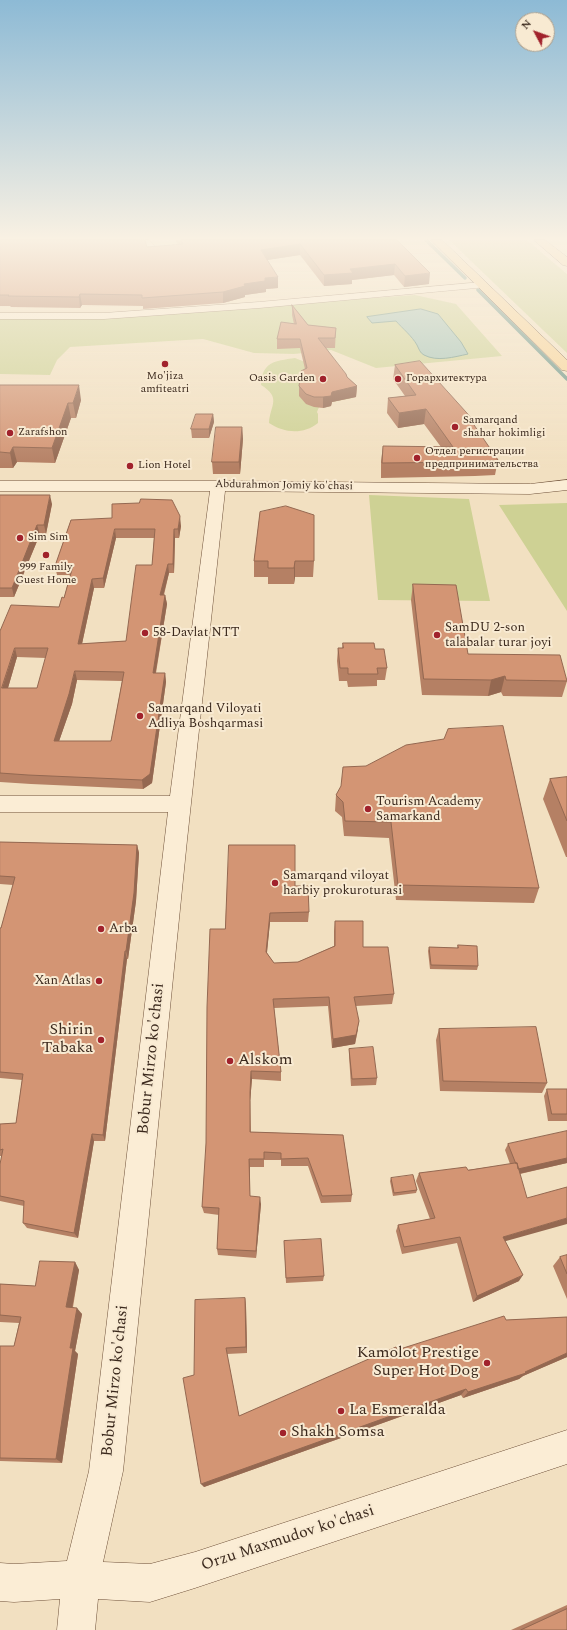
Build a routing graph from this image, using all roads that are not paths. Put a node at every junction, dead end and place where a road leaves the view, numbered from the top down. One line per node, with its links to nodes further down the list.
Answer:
1 (514, 316): 2 (main road)
2 (567, 367)
3 (567, 485): 5 (main road, Abdurahmon Jomiy ko'chasi)
4 (0, 486): 5 (main road, Abdurahmon Jomiy ko'chasi)
5 (218, 486): 7 (main road, Bobur Mirzo ko'chasi)
6 (0, 804): 7 (main road)
7 (180, 804): 9 (main road, Bobur Mirzo ko'chasi)
8 (567, 1447): 9 (main road, Orzu Maxmudov ko'chasi)
9 (81, 1579): 10 (main road, Orzu Maxmudov ko'chasi); 11 (main road, Bobur Mirzo ko'chasi)
10 (0, 1582)
11 (76, 1630)

